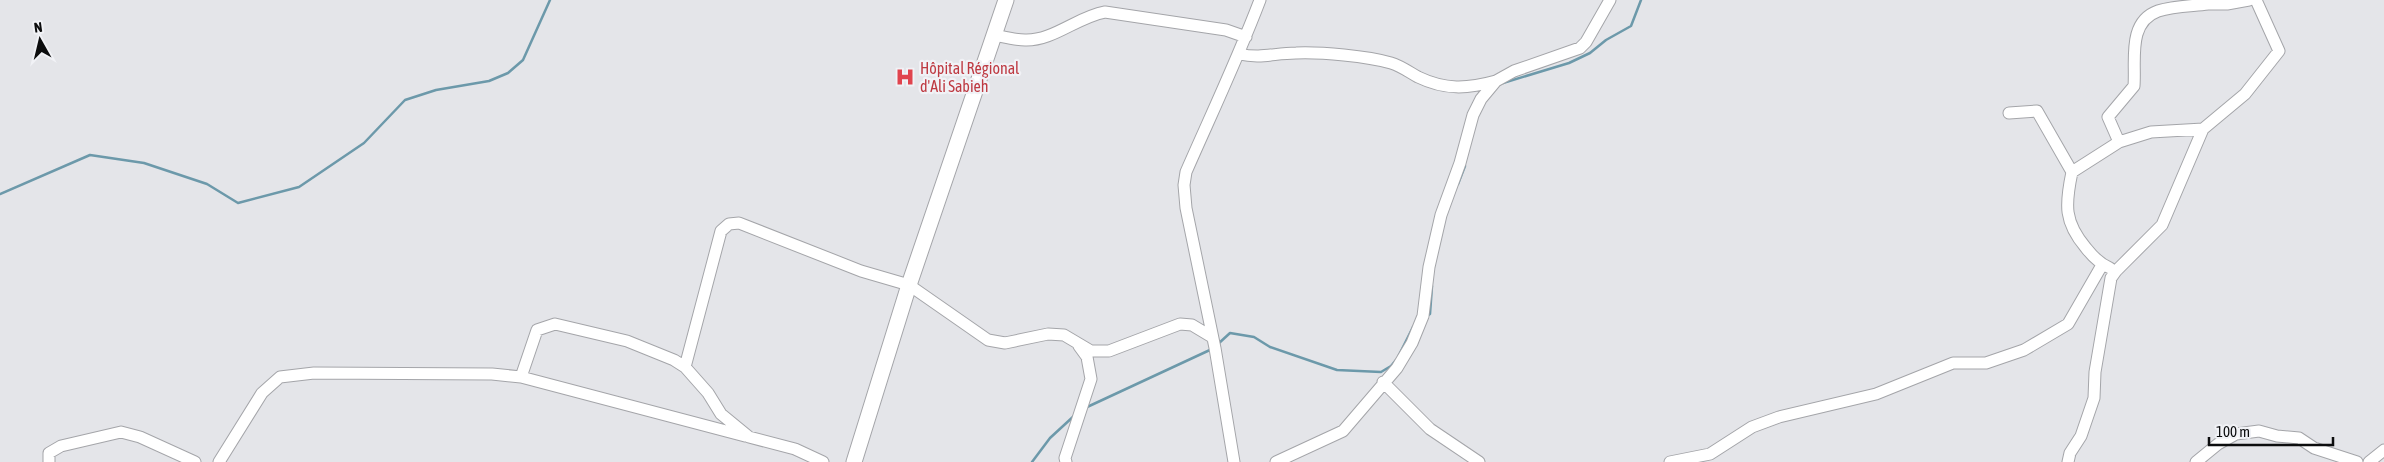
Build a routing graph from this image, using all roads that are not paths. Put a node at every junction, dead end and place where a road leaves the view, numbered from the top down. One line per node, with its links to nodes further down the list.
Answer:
1 (1006, 0): 7 (main road)
2 (1260, 0): 8 (street)
3 (1610, 0): 10 (street)
4 (2249, 0): 6 (street)
5 (2256, 0): 12 (street)
6 (2208, 2): 13 (street)
7 (994, 35): 8 (street); 17 (main road)
8 (1246, 36): 9 (street)
9 (1239, 54): 10 (street); 18 (street)
10 (1496, 81): 22 (street)
11 (2009, 113): 14 (street)
12 (2203, 129): 13 (street); 16 (street)
13 (2119, 142): 14 (street)
14 (2072, 172): 15 (street)
15 (2102, 266): 16 (street); 34 (street)
16 (2116, 271): 35 (street)
17 (909, 285): 19 (street); 20 (street); 29 (main road)
18 (1212, 337): 19 (street); 31 (street)
19 (1078, 344): 30 (street)
20 (685, 367): 21 (street); 23 (street)
21 (521, 377): 23 (street); 27 (street)
22 (1383, 382): 32 (street); 33 (street)
23 (750, 437): 28 (street)
24 (2384, 450): 38 (street)
25 (50, 462): 26 (street)
26 (195, 462)
27 (219, 462)
28 (823, 462)
29 (854, 462)
30 (1066, 462)
31 (1234, 462)
32 (1276, 462)
33 (1480, 462)
34 (1670, 462)
35 (2068, 462)
36 (2196, 462): 37 (street)
37 (2357, 462)
38 (2369, 462)

